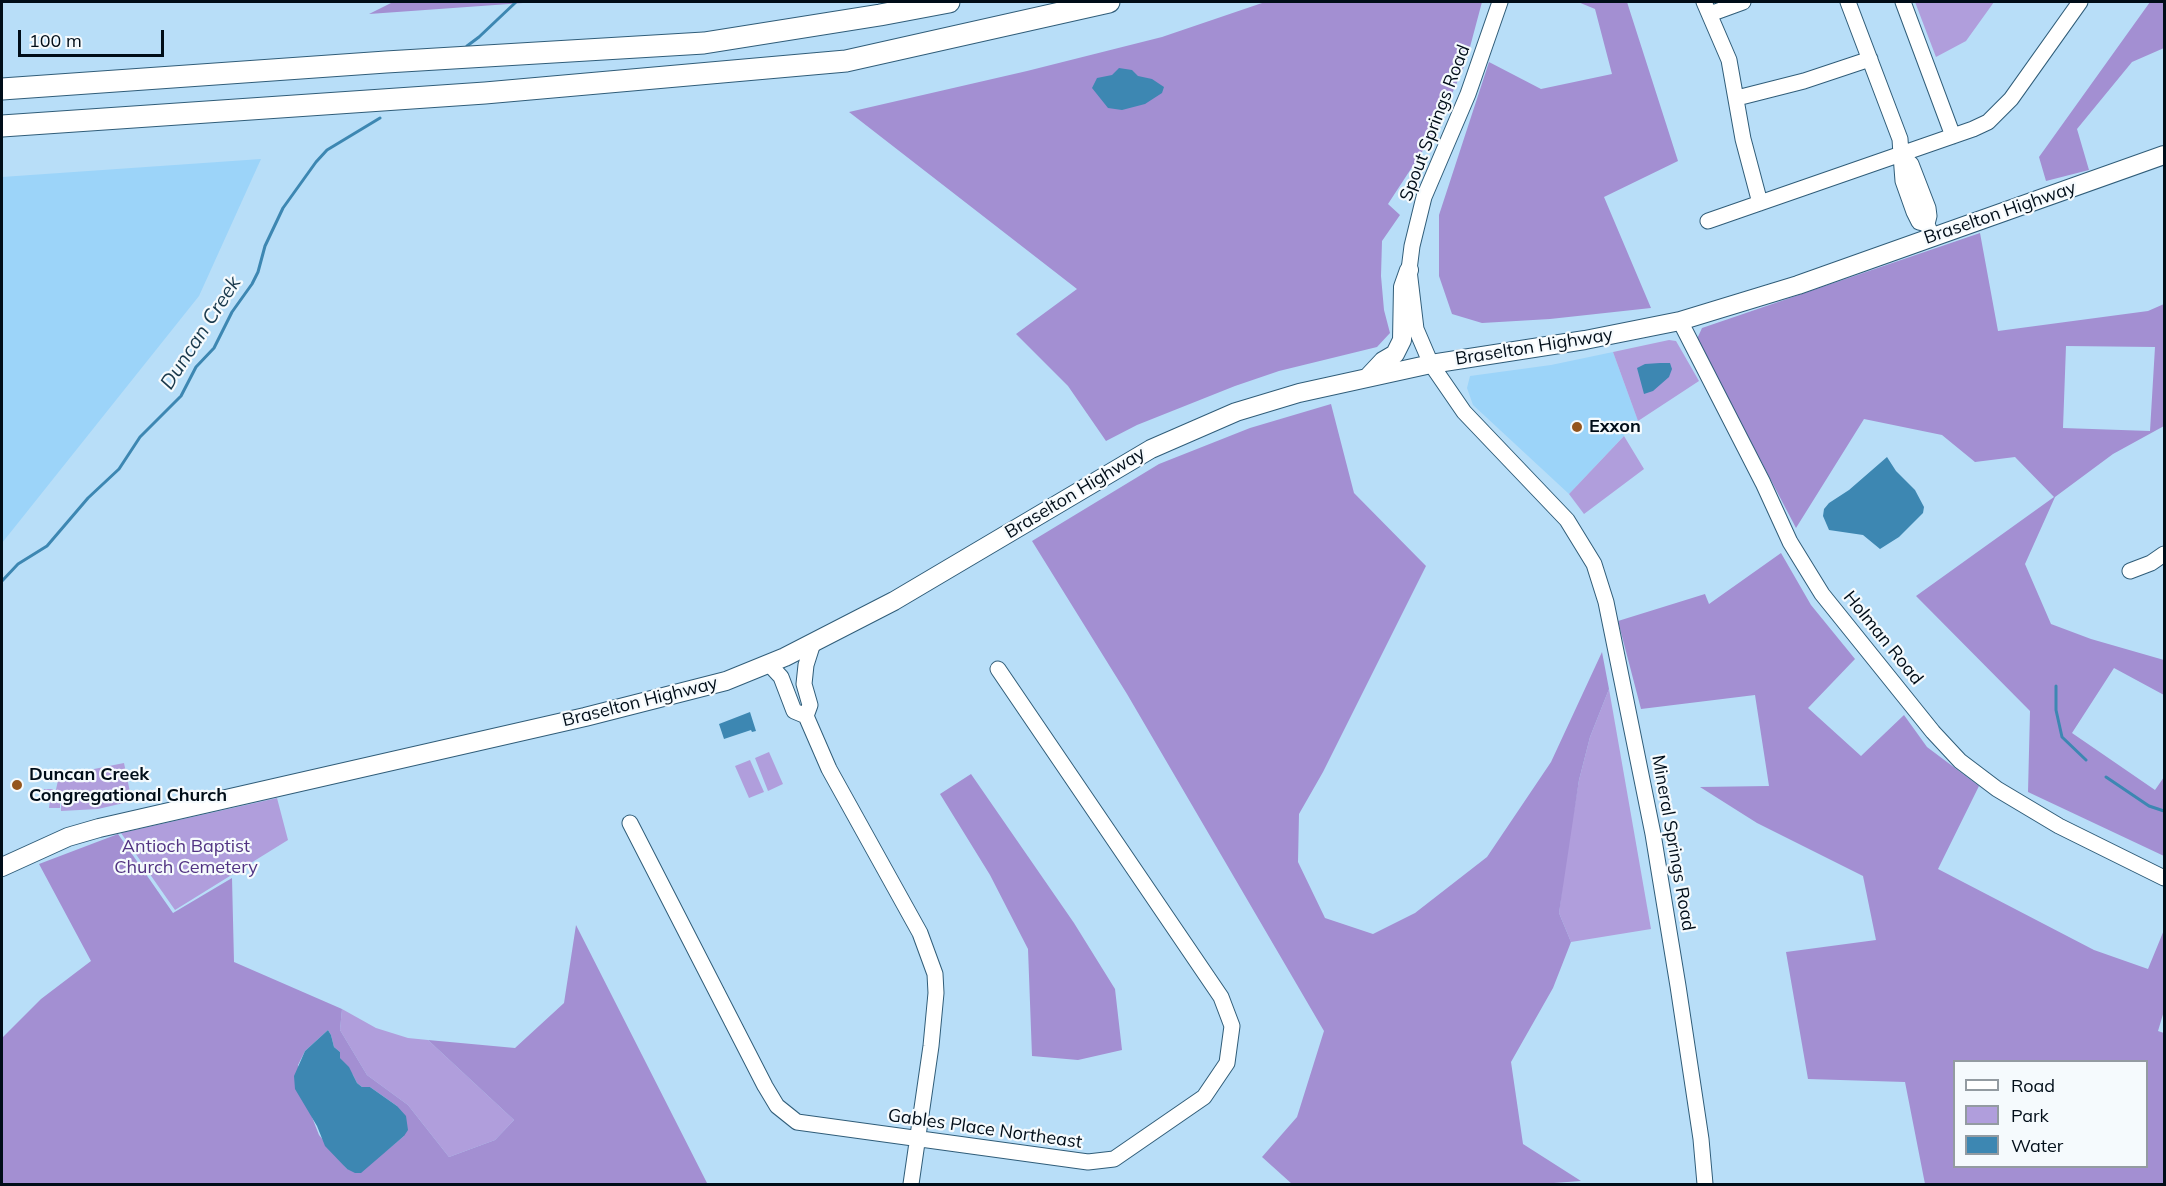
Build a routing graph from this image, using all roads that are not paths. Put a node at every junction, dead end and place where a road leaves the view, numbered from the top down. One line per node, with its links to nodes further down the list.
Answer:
1 (949, 2): 10 (highway)
2 (1109, 2): 12 (highway)
3 (1500, 2): 19 (street, Spout Springs Road)
4 (1743, 2): 8 (street)
5 (1848, 2): 9 (street)
6 (1903, 2): 13 (street)
7 (2080, 2): 13 (street)
8 (1707, 8): 11 (street)
9 (1870, 59): 11 (street); 14 (street)
10 (2, 89)
11 (1737, 98): 16 (street)
12 (2, 126)
13 (1953, 136): 14 (street)
14 (1901, 154): 16 (street); 18 (street)
15 (2164, 155): 18 (main road, Braselton Highway)
16 (1760, 203): 17 (street)
17 (1708, 221)
18 (1930, 231): 20 (main road, Braselton Highway)
19 (1409, 270): 21 (street, Spout Springs Road); 22 (main road)
20 (1680, 321): 21 (main road, Braselton Highway); 31 (street, Holman Road)
21 (1431, 364): 22 (main road, Braselton Highway); 34 (street, Mineral Springs Road)
22 (1368, 376): 25 (main road, Braselton Highway)
23 (2164, 554): 24 (street)
24 (2130, 571)
25 (813, 643): 26 (main road, Braselton Highway); 28 (street)
26 (769, 664): 28 (street); 30 (main road, Braselton Highway)
27 (998, 669): 32 (street, Gables Place Northeast)
28 (806, 716): 32 (street)
29 (630, 823): 32 (street, Gables Place Northeast)
30 (2, 867)
31 (2164, 878)
32 (918, 1140): 33 (street)
33 (911, 1185)
34 (1705, 1185)

